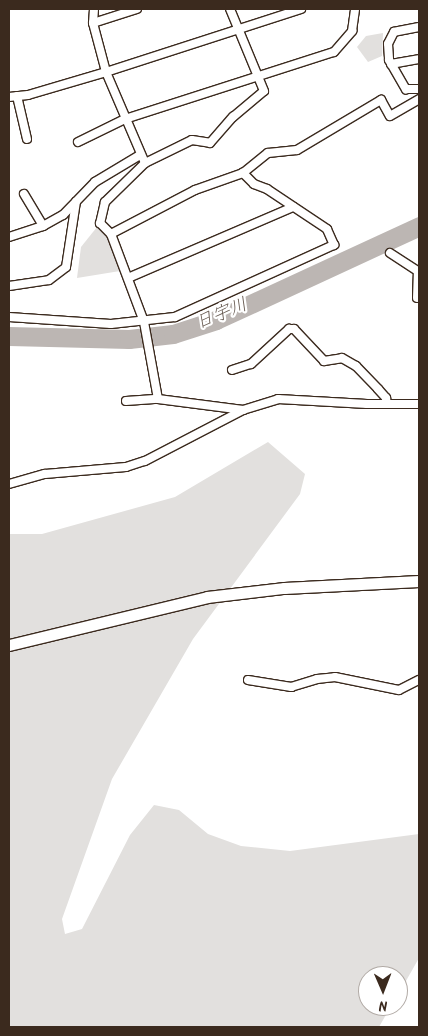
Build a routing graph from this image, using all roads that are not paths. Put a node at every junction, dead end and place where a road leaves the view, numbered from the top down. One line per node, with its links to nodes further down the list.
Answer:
1 (94, 9): 6 (street)
2 (137, 9): 6 (street)
3 (230, 9): 8 (street)
4 (301, 9): 8 (street)
5 (355, 9): 12 (street)
6 (93, 23): 11 (street)
7 (419, 27): 10 (street)
8 (238, 29): 11 (street); 12 (street)
9 (419, 59): 10 (street)
10 (391, 64): 13 (street)
11 (106, 72): 14 (street); 16 (street)
12 (258, 76): 16 (street); 20 (street)
13 (419, 89)
14 (13, 96): 17 (street)
15 (419, 99): 21 (street)
16 (125, 119): 18 (street); 19 (street)
17 (27, 139)
18 (78, 142)
19 (140, 155): 20 (street); 23 (street)
20 (145, 163): 26 (street)
21 (243, 173): 24 (street); 26 (street)
22 (24, 194): 25 (street)
23 (76, 202): 25 (street); 31 (street)
24 (293, 207): 30 (street); 34 (street)
25 (43, 226): 27 (street)
26 (111, 234): 30 (street)
27 (9, 237)
28 (390, 253): 29 (street)
29 (419, 272): 32 (street)
30 (128, 278): 34 (street)
31 (9, 286)
32 (415, 298)
33 (9, 317): 34 (street)
34 (144, 322): 36 (street)
35 (232, 370): 38 (street)
36 (158, 399): 37 (street); 40 (street)
37 (126, 401)
38 (387, 404): 39 (street); 40 (street)
39 (419, 404)
40 (243, 410): 41 (street)
41 (9, 484)
42 (419, 581): 43 (street)
43 (9, 644)
44 (248, 680): 45 (street)
45 (419, 680)

